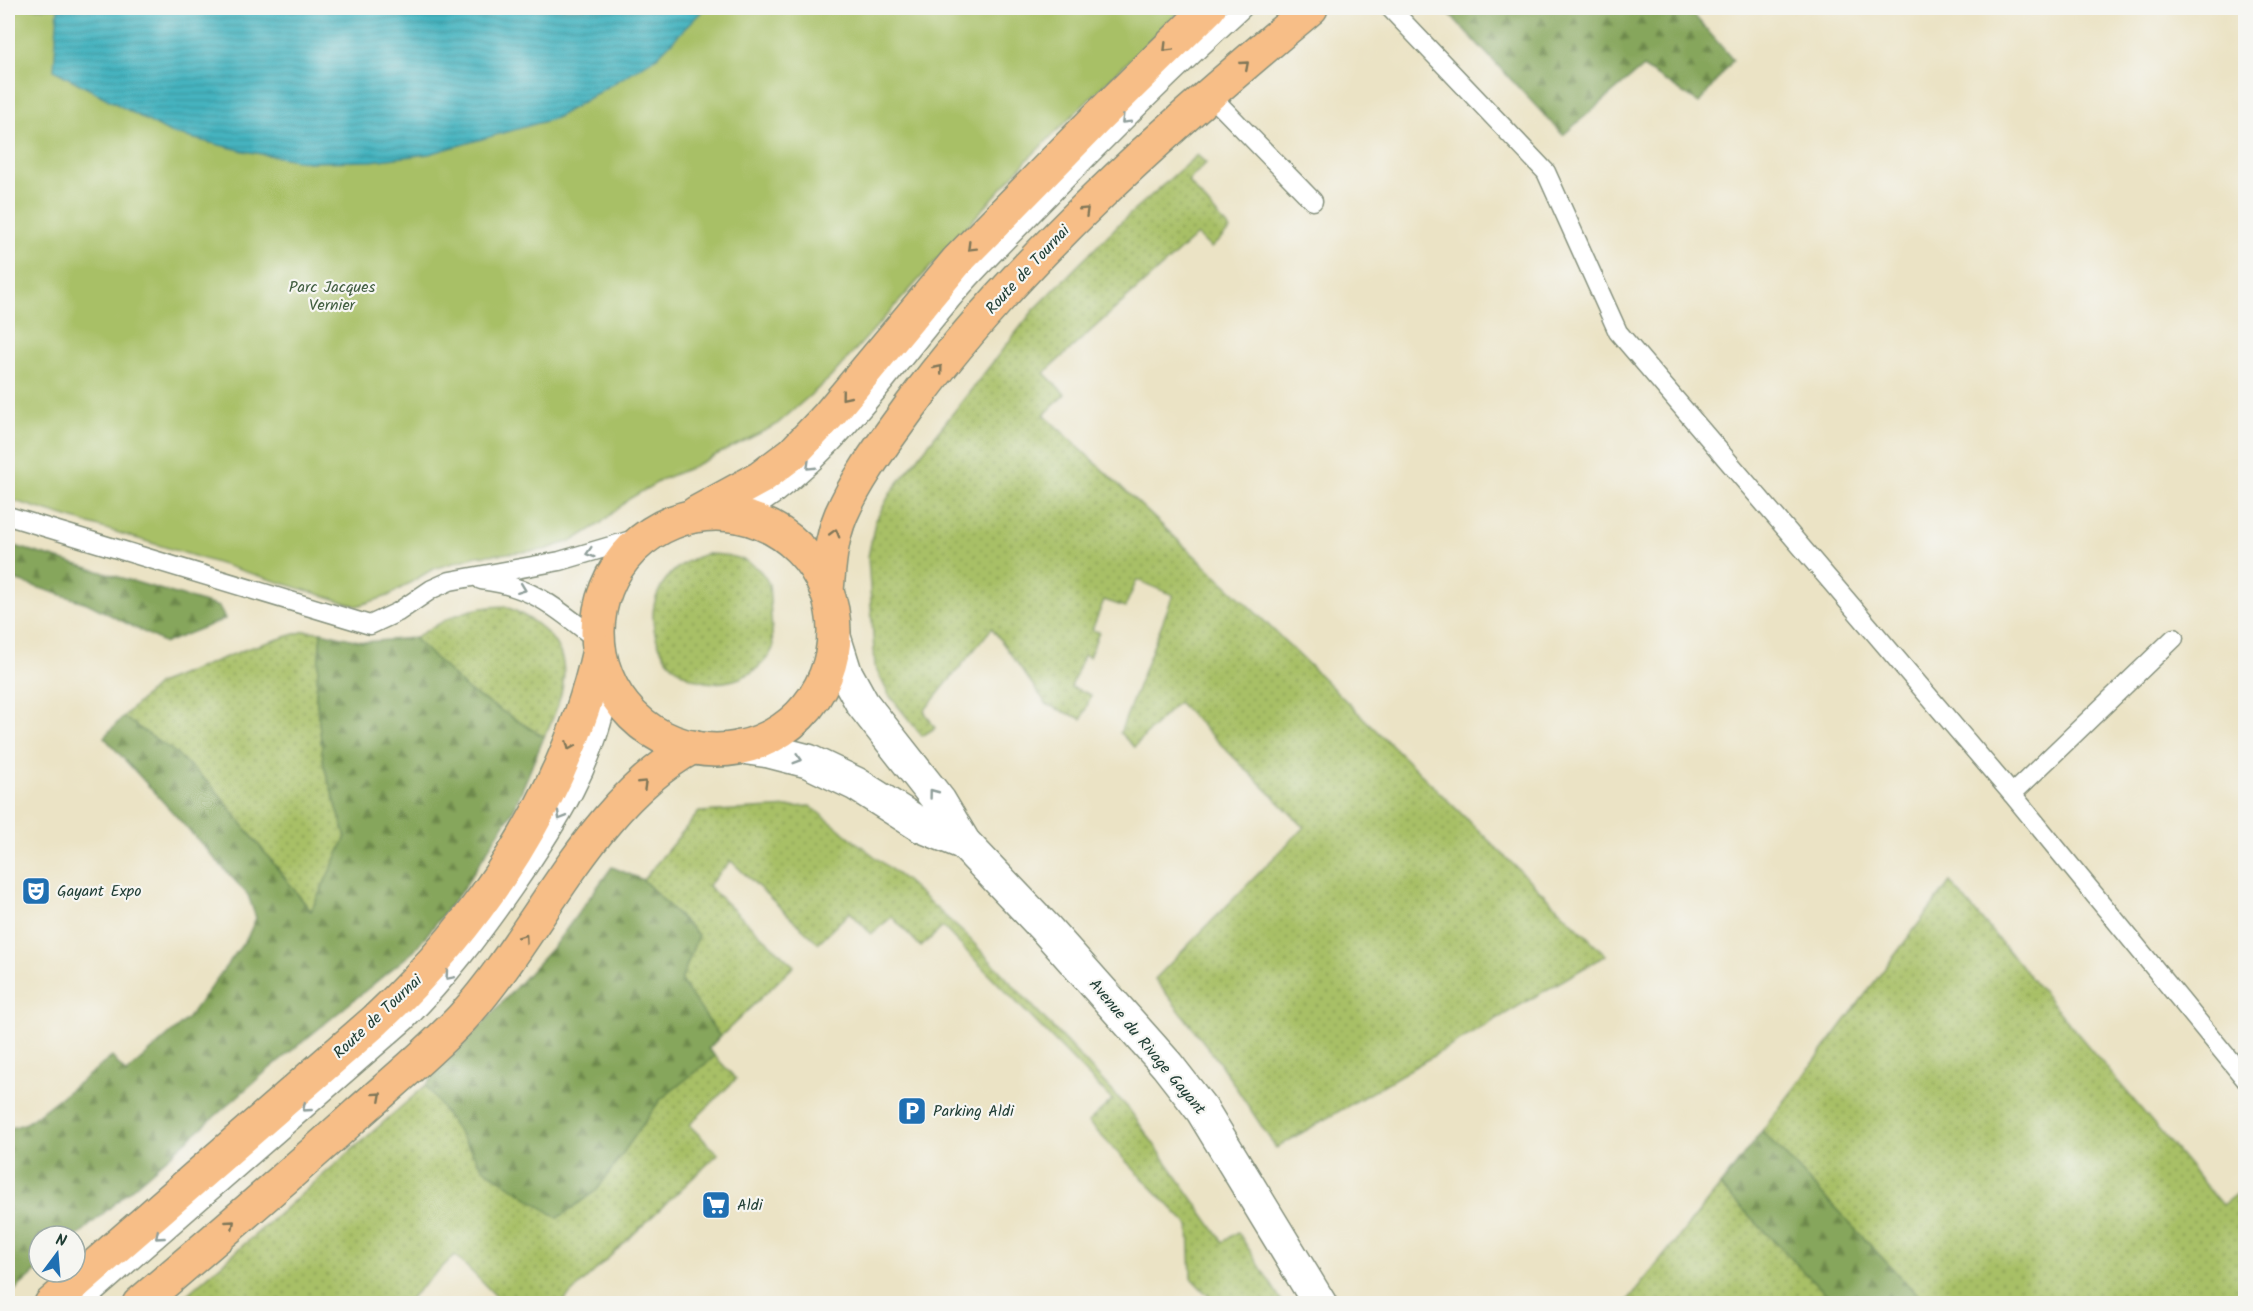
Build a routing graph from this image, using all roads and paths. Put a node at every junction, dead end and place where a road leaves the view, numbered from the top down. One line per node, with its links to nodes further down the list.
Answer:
1 (1209, 8): 8 (main road, one-way to 8)
2 (1243, 8): 9 (lane, one-way to 9)
3 (1311, 8): 5 (main road, Route de Tournai, one-way to 3)
4 (1390, 8): 19 (lane)
5 (1210, 95): 6 (lane); 12 (main road, Route de Tournai, one-way to 5)
6 (1313, 201)
7 (8, 516): 11 (lane)
8 (688, 517): 9 (main road); 10 (main road)
9 (741, 517): 12 (main road)
10 (645, 536): 11 (lane, one-way to 11); 15 (main road)
11 (464, 578): 15 (lane, one-way to 15)
12 (827, 591): 13 (main road)
13 (834, 637): 18 (main road); 20 (street, Avenue du Rivage Gayant, one-way to 13)
14 (2174, 638): 19 (lane)
15 (598, 645): 16 (main road); 22 (main road, Route de Tournai, one-way to 22)
16 (610, 683): 17 (main road); 23 (lane, one-way to 23)
17 (693, 747): 18 (main road); 24 (main road, one-way to 17)
18 (741, 747): 20 (street, Avenue du Rivage Gayant, one-way to 20)
19 (2013, 794): 21 (lane)
20 (964, 843): 25 (street, Avenue du Rivage Gayant)
21 (2246, 1080)
22 (51, 1304)
23 (82, 1304)
24 (139, 1304)
25 (1320, 1304)

